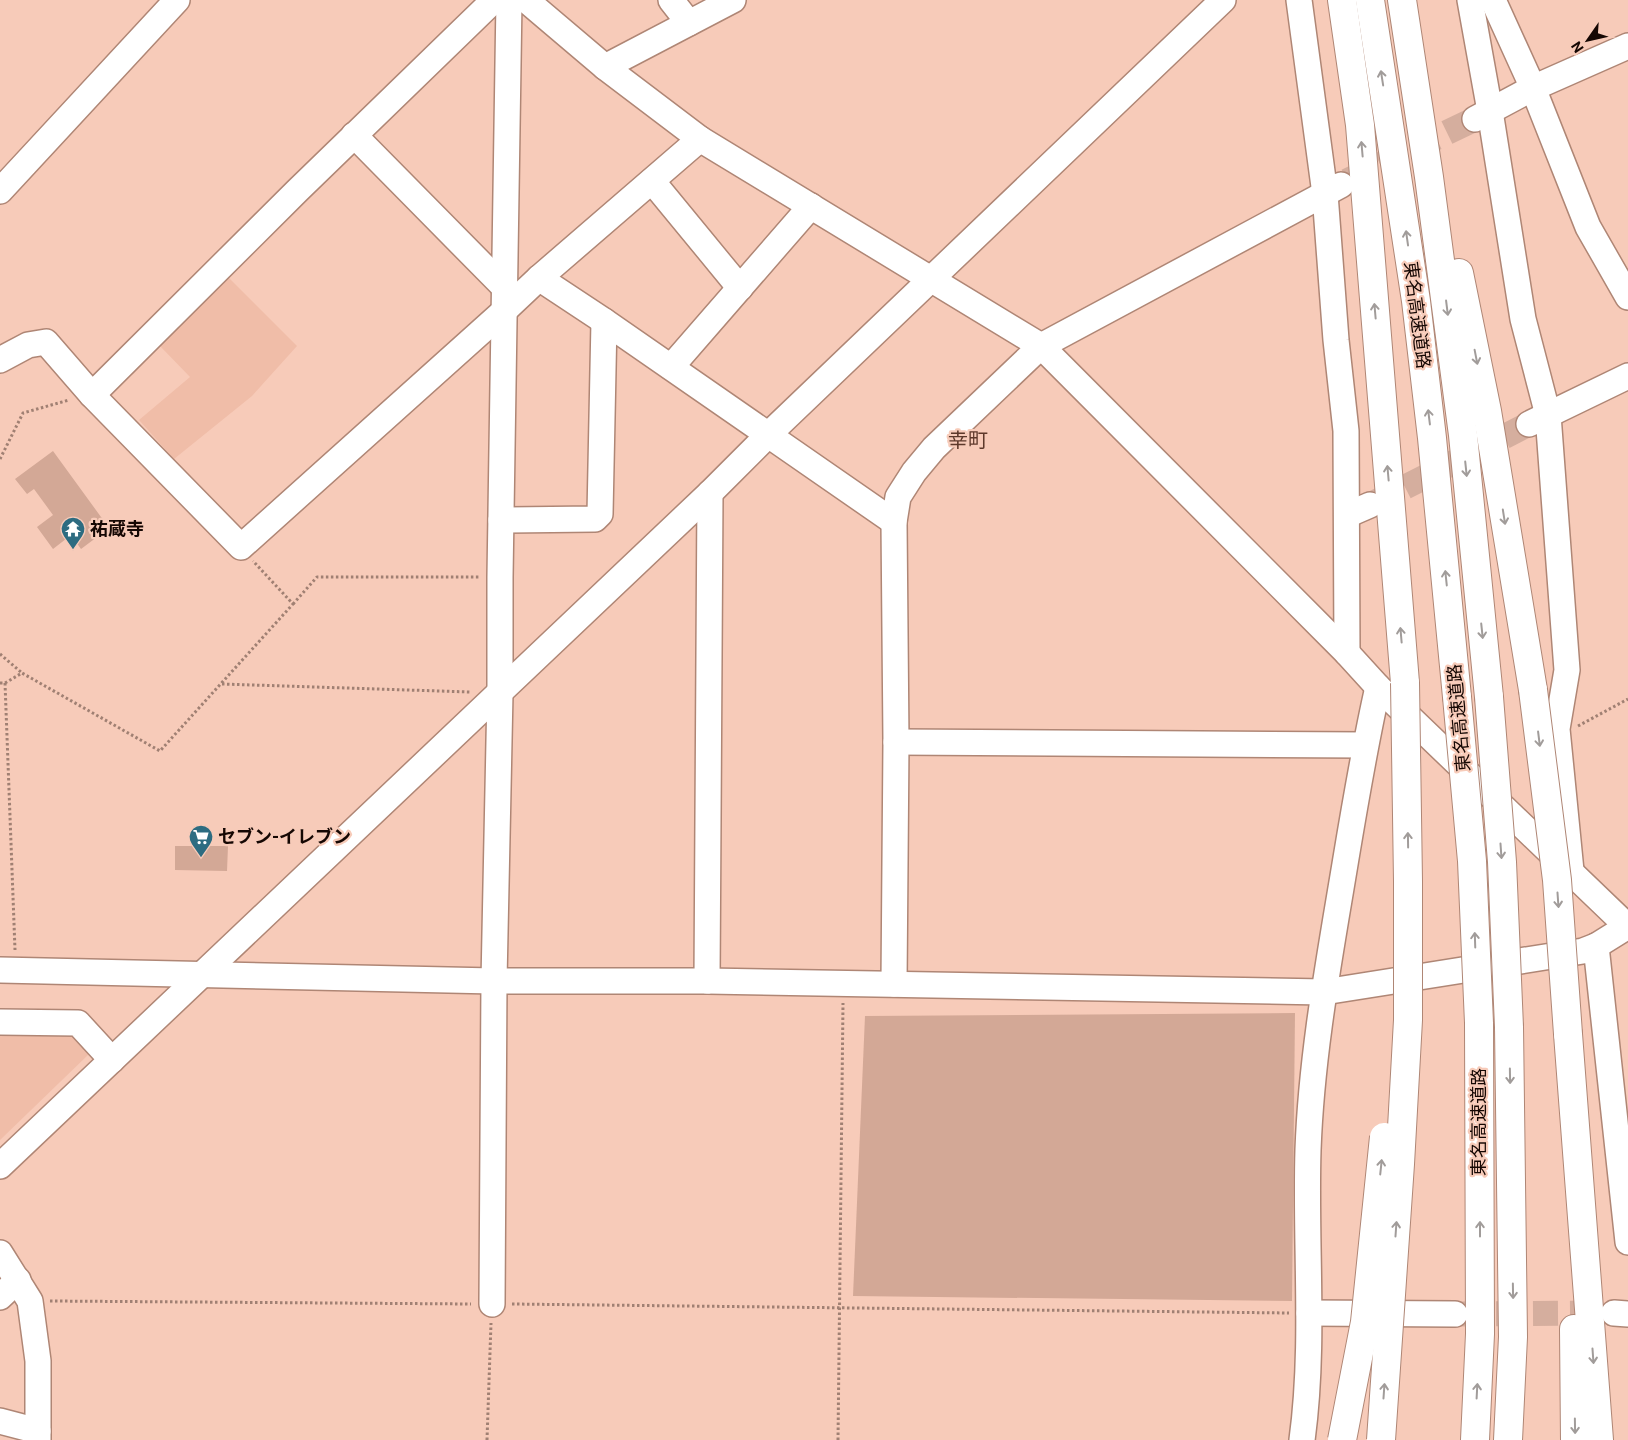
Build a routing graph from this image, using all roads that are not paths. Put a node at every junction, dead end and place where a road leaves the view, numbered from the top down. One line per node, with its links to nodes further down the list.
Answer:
1 (177, 0): 23 (street)
2 (494, 0): 19 (street)
3 (509, 0): 29 (street)
4 (526, 0): 16 (street)
5 (671, 0): 14 (street)
6 (732, 0): 14 (street)
7 (1223, 0): 26 (street)
8 (1299, 0): 22 (street)
9 (1342, 0): 44 (highway, one-way to 9)
10 (1370, 0): 74 (highway, 東名高速道路, one-way to 10, bridge)
11 (1403, 0): 60 (highway, one-way to 60, bridge); 75 (highway, 東名高速道路, one-way to 75, bridge)
12 (1470, 0): 18 (street)
13 (1493, 0): 17 (street)
14 (689, 22): 16 (street)
15 (1628, 46): 17 (street)
16 (605, 67): 20 (street)
17 (1533, 88): 18 (street); 28 (street)
18 (1483, 115): 36 (street)
19 (354, 135): 29 (street); 35 (street)
20 (700, 138): 21 (street); 24 (street)
21 (652, 181): 25 (street); 27 (street)
22 (1333, 189): 31 (street); 40 (street)
23 (0, 191)
24 (811, 206): 26 (street); 27 (street)
25 (539, 278): 29 (street); 30 (street)
26 (932, 279): 31 (street); 37 (street)
27 (740, 288): 33 (street)
28 (1628, 297)
29 (505, 300): 35 (street); 41 (street)
30 (604, 321): 33 (street); 41 (street)
31 (1041, 346): 42 (street); 43 (street)
32 (0, 360): 35 (street)
33 (672, 367): 37 (street)
34 (1628, 376): 36 (street)
35 (92, 395)
36 (1538, 419): 48 (street)
37 (769, 434): 38 (street); 42 (street)
38 (710, 493): 45 (street); 55 (street)
39 (1370, 505): 40 (street)
40 (1347, 515): 43 (street)
41 (501, 520): 45 (street)
42 (894, 522): 46 (street)
43 (1347, 653): 44 (street)
44 (1391, 685): 47 (street); 48 (street); 49 (highway, one-way to 44, bridge)
45 (500, 693): 53 (street); 54 (street)
46 (896, 742): 47 (street); 56 (street)
47 (1365, 745): 57 (street)
48 (1571, 871): 50 (street)
49 (1408, 881): 72 (highway, one-way to 49, bridge); 73 (highway, one-way to 49, bridge)
50 (1628, 926): 51 (street)
51 (1596, 946): 57 (street); 62 (street)
52 (8, 971): 53 (street)
53 (202, 974): 54 (street); 59 (street)
54 (494, 981): 55 (street); 66 (street)
55 (707, 981): 56 (street)
56 (894, 984): 57 (street)
57 (1324, 992): 67 (street)
58 (0, 1022): 59 (street)
59 (112, 1060): 61 (street)
60 (1572, 1080): 76 (highway, one-way to 76); 77 (highway, one-way to 77)
61 (0, 1166)
62 (1628, 1242)
63 (0, 1253): 64 (street)
64 (24, 1290): 65 (street); 70 (street)
65 (0, 1297)
66 (492, 1304)
67 (1309, 1313): 68 (street); 71 (street)
68 (1455, 1314)
69 (0, 1421): 70 (street)
70 (38, 1435)
71 (1302, 1440)
72 (1342, 1440)
73 (1381, 1440)
74 (1474, 1440)
75 (1508, 1440)
76 (1575, 1440)
77 (1600, 1440)

